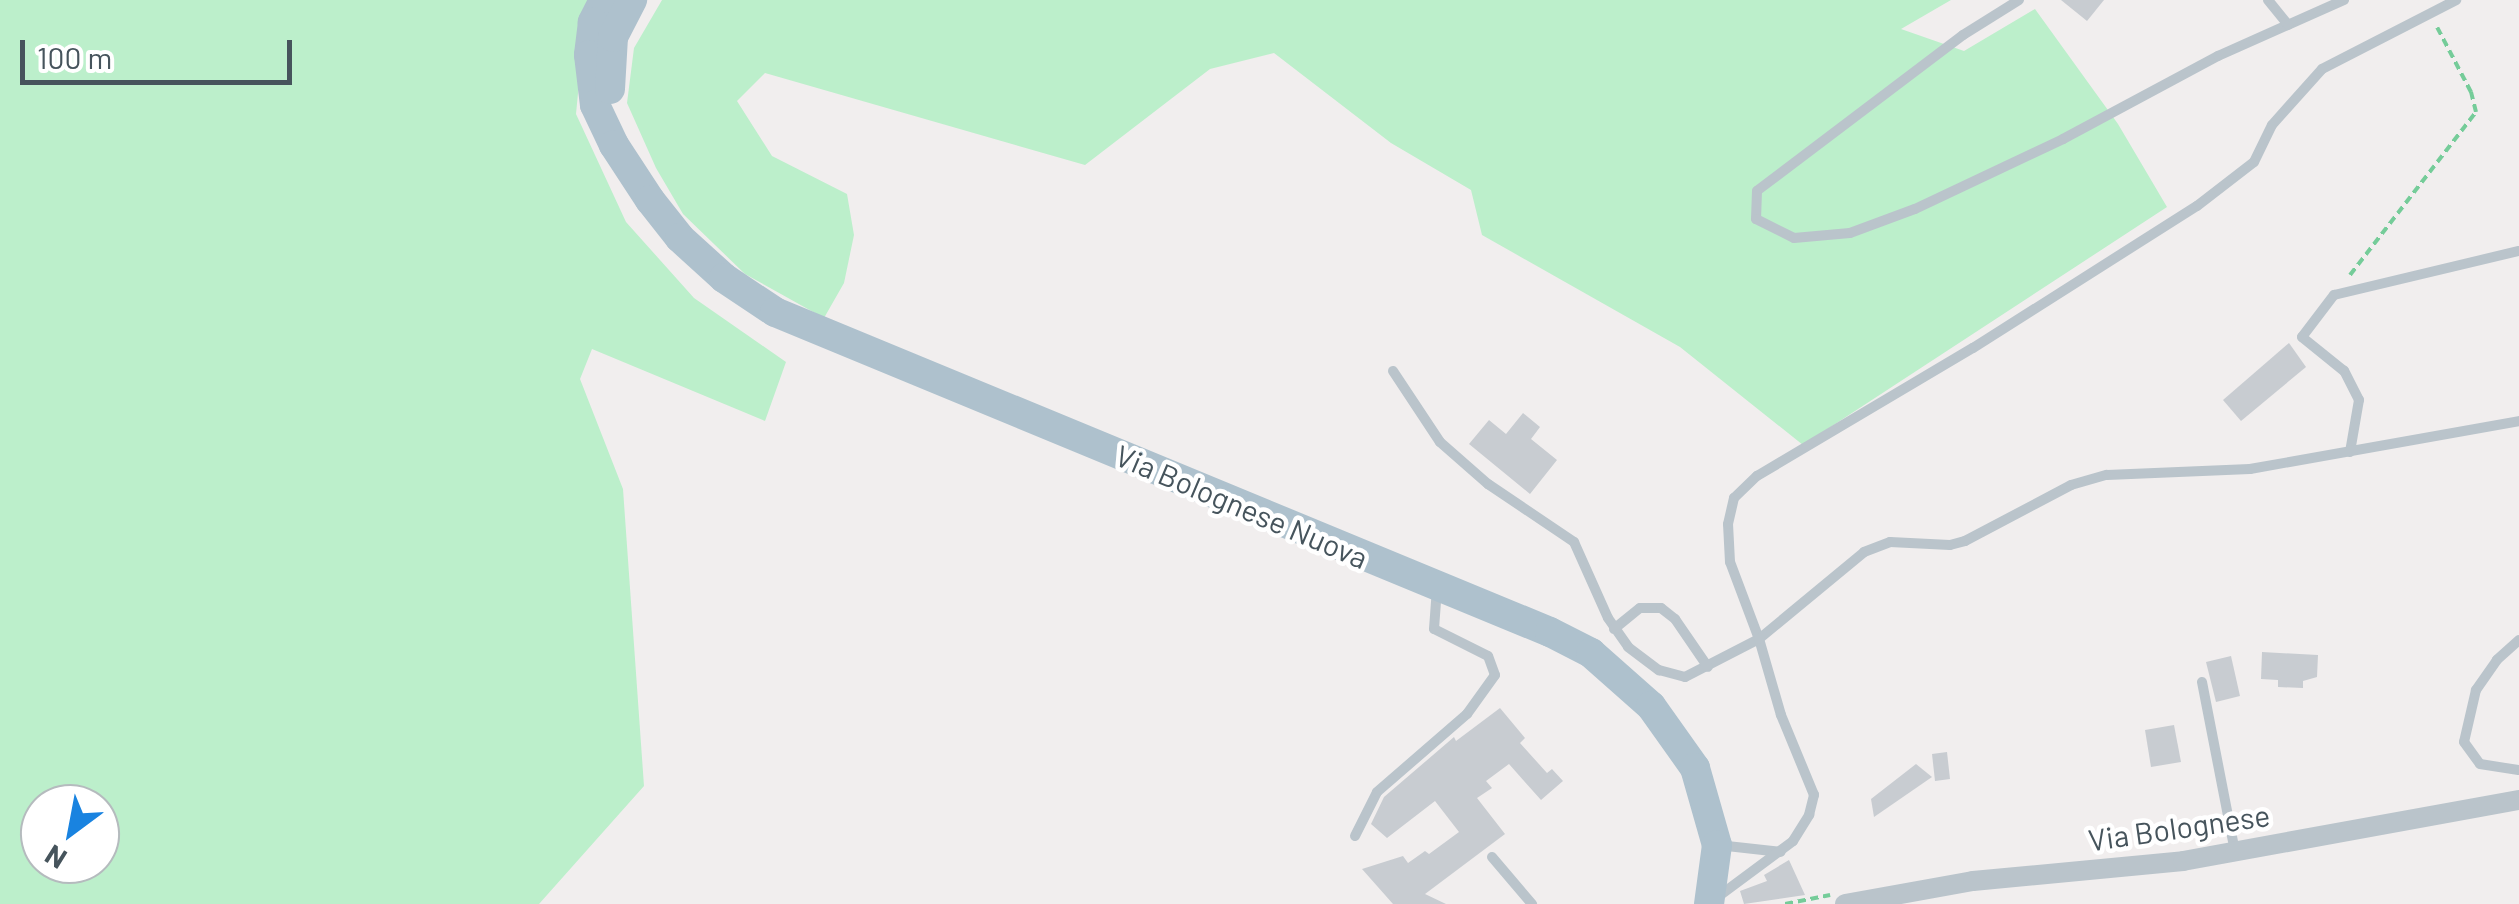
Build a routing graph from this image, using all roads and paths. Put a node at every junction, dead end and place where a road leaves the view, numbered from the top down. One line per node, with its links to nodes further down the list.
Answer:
1 (604, 0): 9 (main road, Via Bolognese Nuova)
2 (632, 0): 9 (main road, Via Bolognese Nuova)
3 (2019, 0): 8 (lane)
4 (2268, 0): 8 (lane)
5 (2344, 0): 8 (lane)
6 (2456, 0): 7 (lane)
7 (2430, 13): 11 (path); 17 (lane)
8 (2288, 25)
9 (650, 200): 15 (main road, Via Bolognese Nuova)
10 (2519, 251): 11 (lane)
11 (2334, 296): 14 (lane)
12 (1393, 371): 16 (lane)
13 (2519, 421): 14 (lane)
14 (2350, 452): 17 (lane)
15 (1438, 587): 23 (lane); 24 (main road, Via Bolognese Nuova)
16 (1614, 629): 19 (lane); 19 (lane)
17 (1759, 638): 19 (lane); 25 (lane)
18 (2519, 640): 21 (lane)
19 (1708, 667)
20 (2202, 682): 26 (lane)
21 (2519, 770)
22 (2519, 800): 26 (street, Via Bolognese)
23 (1355, 836)
24 (1717, 844): 25 (lane); 28 (main road, Via Bolognese Nuova)
25 (1782, 852): 28 (lane)
26 (2235, 852): 30 (street, Via Bolognese)
27 (1492, 856): 29 (lane)
28 (1709, 903)
29 (1532, 904)
30 (1846, 904)

